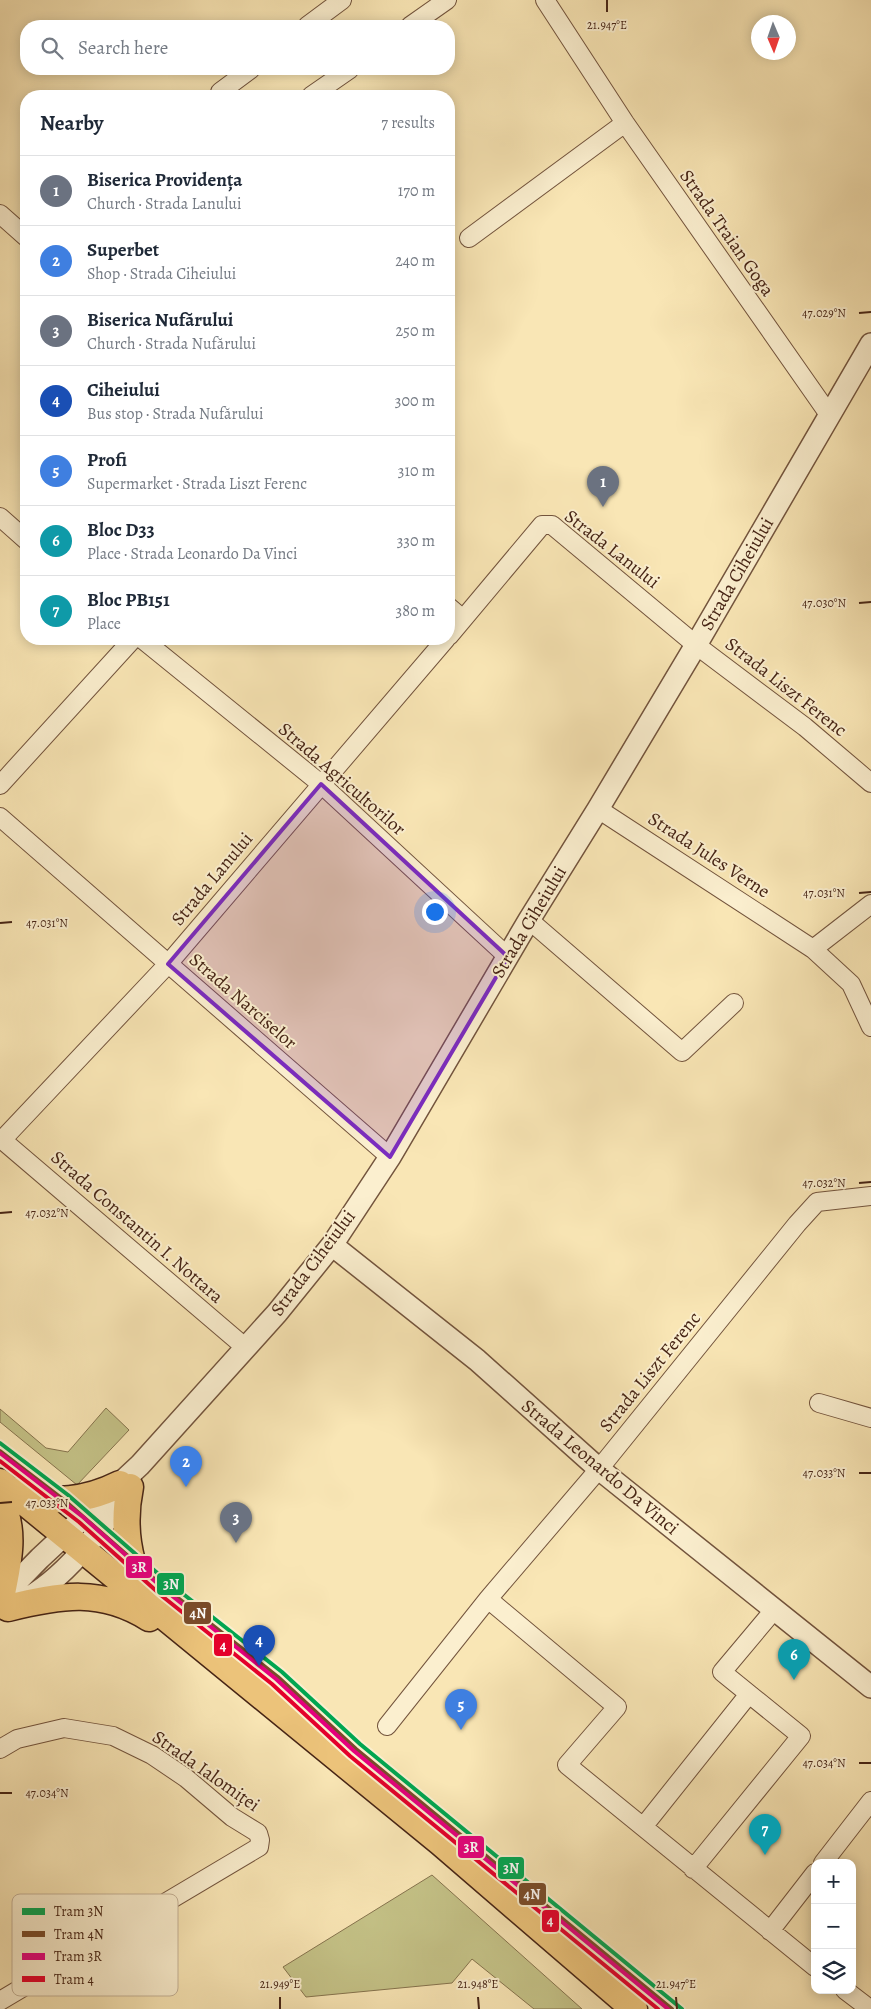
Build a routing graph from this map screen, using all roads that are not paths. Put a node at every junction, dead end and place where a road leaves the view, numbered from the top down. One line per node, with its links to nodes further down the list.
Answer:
1 (342, 0): 4 (street)
2 (447, 0): 5 (street)
3 (545, 0): 10 (street, Strada Traian Goga)
4 (315, 20)
5 (419, 20)
6 (243, 75): 8 (street)
7 (342, 75): 9 (street)
8 (223, 90)
9 (320, 90)
10 (624, 124): 13 (street); 15 (street, Strada Traian Goga)
11 (0, 214): 12 (street)
12 (20, 232)
13 (469, 238)
14 (871, 344): 15 (street, Strada Ciheiului)
15 (830, 416): 24 (street, Strada Ciheiului)
16 (0, 517): 17 (street)
17 (20, 535)
18 (455, 612): 19 (street)
19 (463, 619): 20 (street, Strada Lanului); 24 (street, Strada Lanului)
20 (455, 629)
21 (127, 645): 27 (street)
22 (149, 645): 25 (street, Strada Agricultorilor)
23 (441, 645): 25 (street, Strada Lanului)
24 (696, 645): 26 (street, Strada Liszt Ferenc); 28 (street, Strada Ciheiului)
25 (320, 784): 33 (street, Strada Agricultorilor); 34 (street, Strada Lanului)
26 (871, 784)
27 (0, 785)
28 (598, 809): 31 (street, Strada Ciheiului); 32 (street, Strada Jules Verne)
29 (0, 817): 34 (street, Strada Narciselor)
30 (871, 904): 32 (street)
31 (528, 920): 33 (street, Strada Ciheiului); 35 (street)
32 (813, 949): 36 (street, Strada Jules Verne)
33 (508, 957): 38 (street, Strada Ciheiului)
34 (168, 964): 37 (street, Strada Lanului); 38 (street, Strada Narciselor)
35 (734, 1003)
36 (871, 1027)
37 (1, 1139): 41 (street, Strada Constantin I. Nottara)
38 (390, 1157): 40 (street, Strada Ciheiului)
39 (871, 1196): 44 (street, Strada Liszt Ferenc)
40 (332, 1245): 41 (street, Strada Ciheiului); 44 (street, Strada Leonardo Da Vinci)
41 (246, 1348): 45 (street, Strada Ciheiului)
42 (819, 1403): 43 (street)
43 (871, 1418)
44 (599, 1469): 48 (street, Strada Liszt Ferenc); 51 (street, Strada Leonardo Da Vinci)
45 (130, 1478): 46 (main road); 47 (street, Strada Ciheiului); 50 (main road)
46 (2, 1490): 47 (main road); 49 (main road)
47 (74, 1542): 49 (street, Strada Ciheiului); 50 (main road)
48 (488, 1599): 55 (street, Strada Liszt Ferenc); 58 (street)
49 (2, 1604): 52 (main road)
50 (151, 1605): 52 (main road)
51 (774, 1610): 53 (street, Strada Leonardo Da Vinci); 54 (street)
52 (185, 1634): 65 (main road)
53 (871, 1687)
54 (749, 1694): 58 (street); 60 (street)
55 (387, 1726)
56 (0, 1749): 62 (street, Strada Ialomiței)
57 (871, 1802): 59 (street)
58 (643, 1826): 60 (street)
59 (826, 1859)
60 (693, 1869): 63 (street)
61 (811, 1878): 63 (street)
62 (178, 1895)
63 (770, 1931): 64 (street)
64 (811, 1963)
65 (606, 1983): 69 (main road); 70 (main road)
66 (12, 1994): 68 (street, Strada Ialomiței)
67 (850, 1994): 71 (street)
68 (0, 2001)
69 (616, 2009)
70 (634, 2009)
71 (870, 2009)

